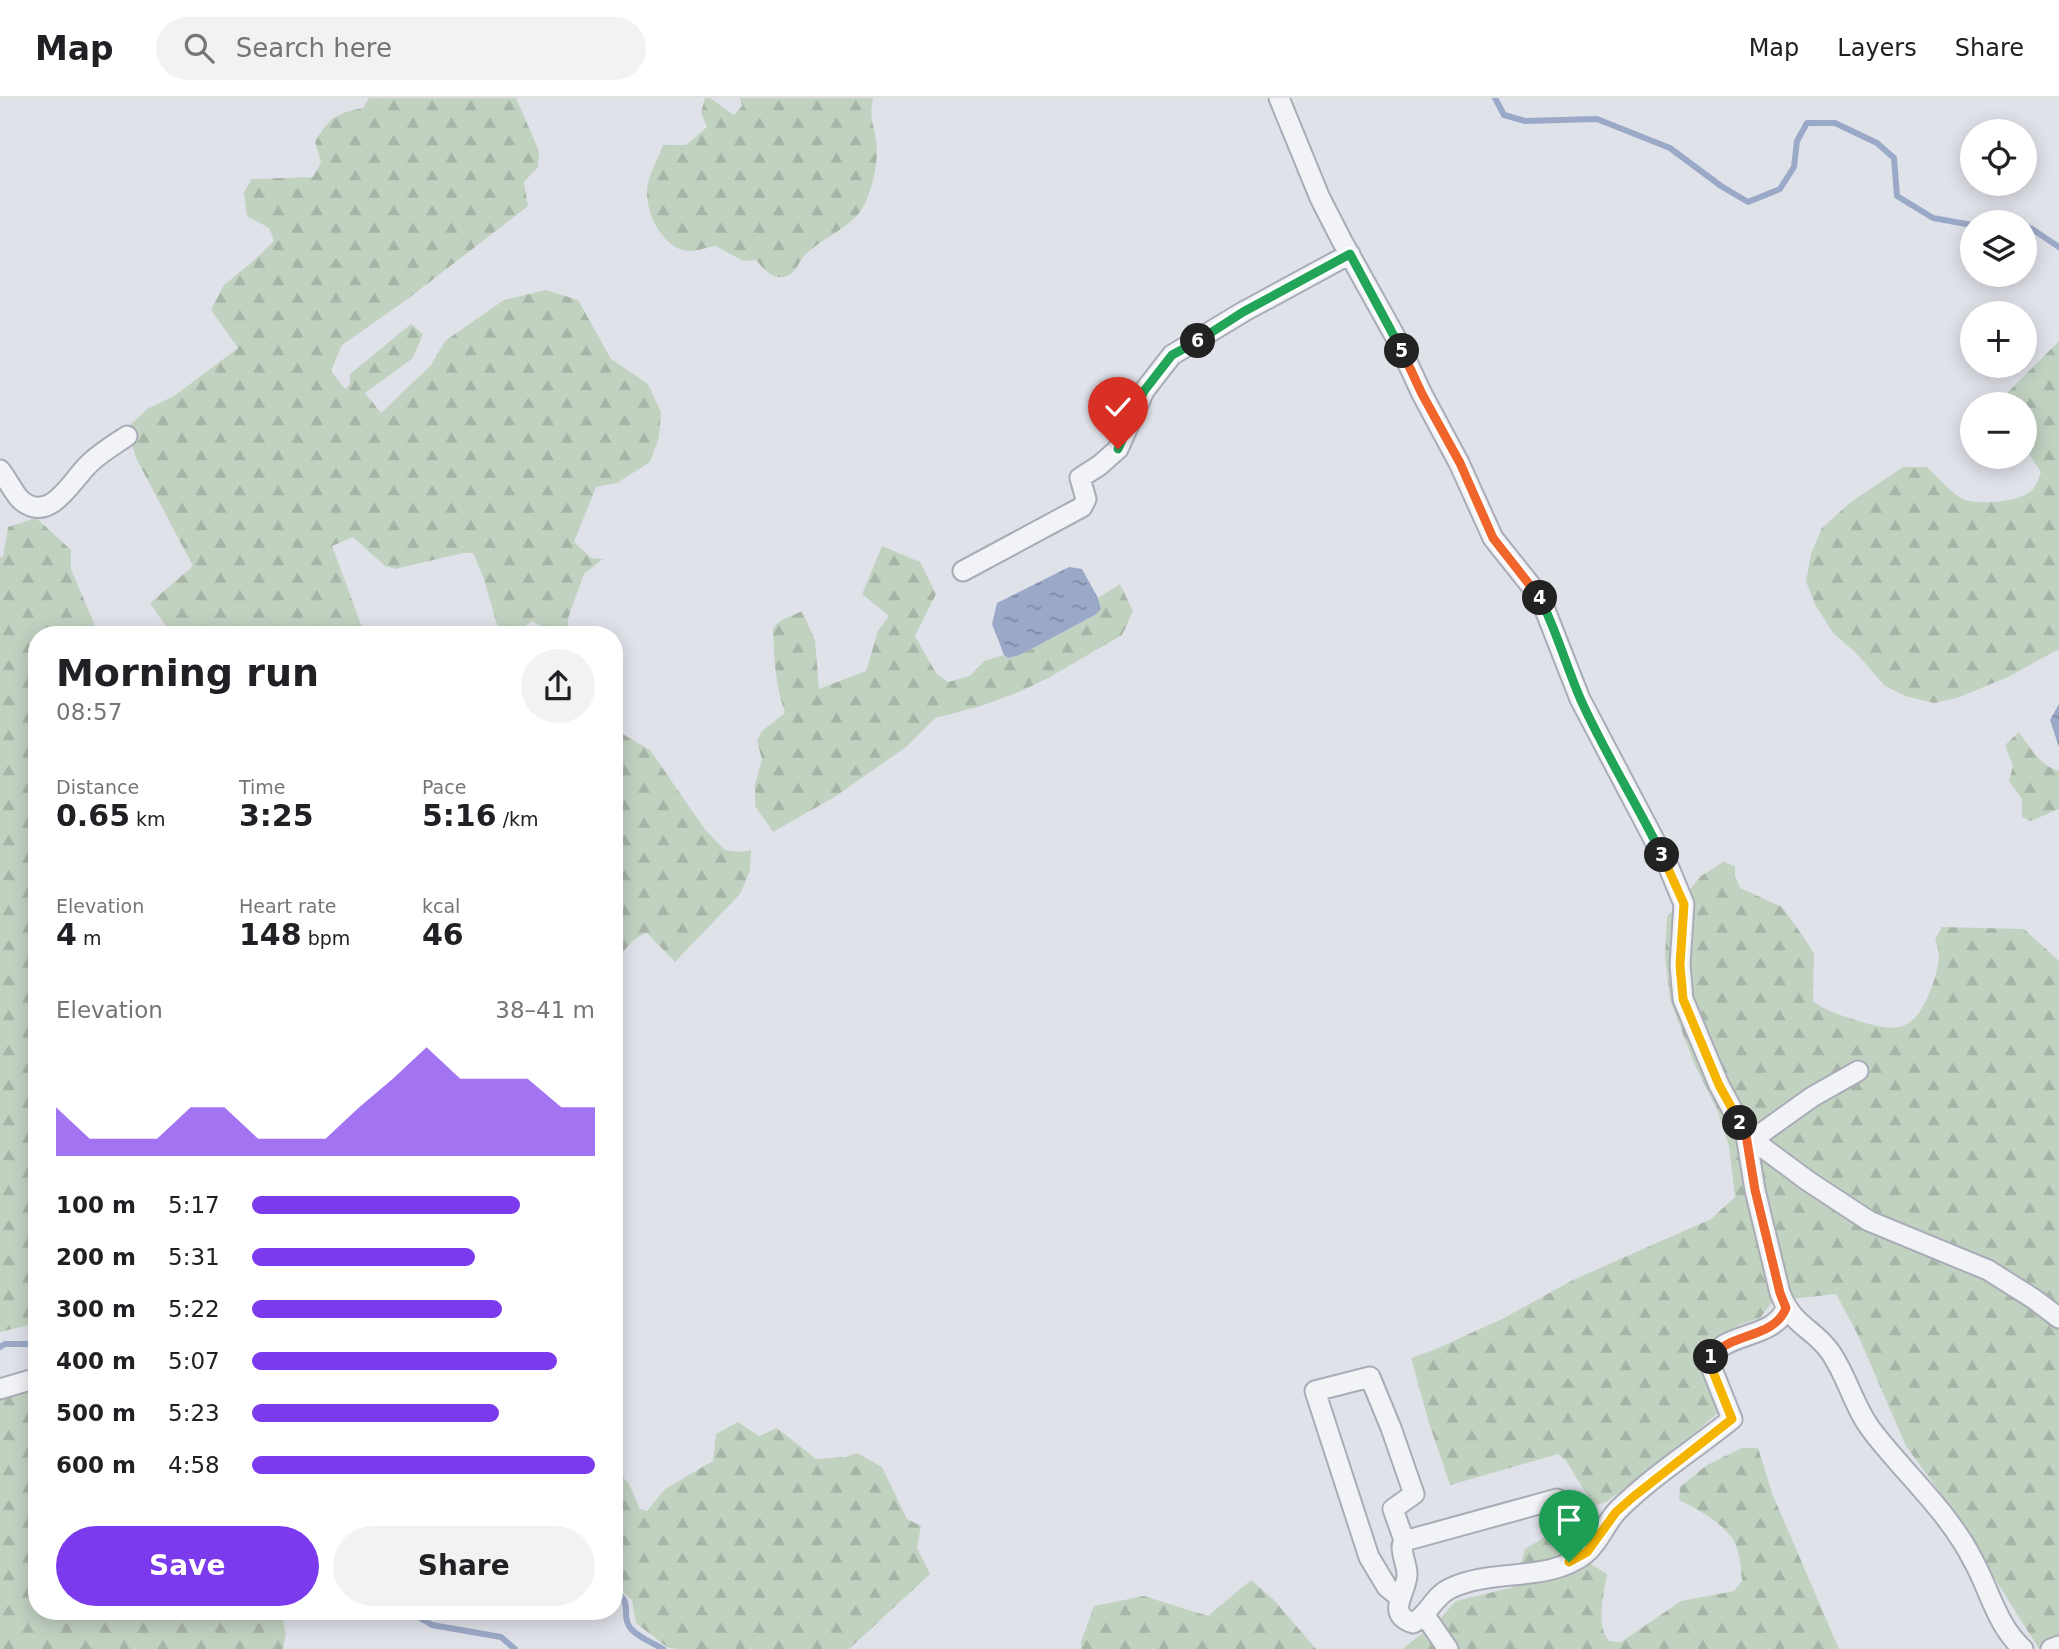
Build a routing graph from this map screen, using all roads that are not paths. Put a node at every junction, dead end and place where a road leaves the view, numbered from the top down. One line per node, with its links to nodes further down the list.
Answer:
1 (1279, 98): 2 (street)
2 (1350, 254): 5 (street); 7 (street)
3 (127, 436): 4 (street)
4 (0, 470)
5 (963, 571)
6 (1858, 1071): 7 (street)
7 (1749, 1138): 8 (street); 9 (street)
8 (1786, 1308): 12 (street); 18 (street)
9 (2059, 1318)
10 (28, 1381): 11 (street)
11 (0, 1389)
12 (1597, 1540): 13 (street); 15 (street)
13 (1405, 1543): 14 (street); 14 (street)
14 (1399, 1597): 15 (street)
15 (1424, 1614): 17 (street)
16 (2059, 1646): 19 (street)
17 (1448, 1649)
18 (2022, 1649)
19 (2051, 1649)

